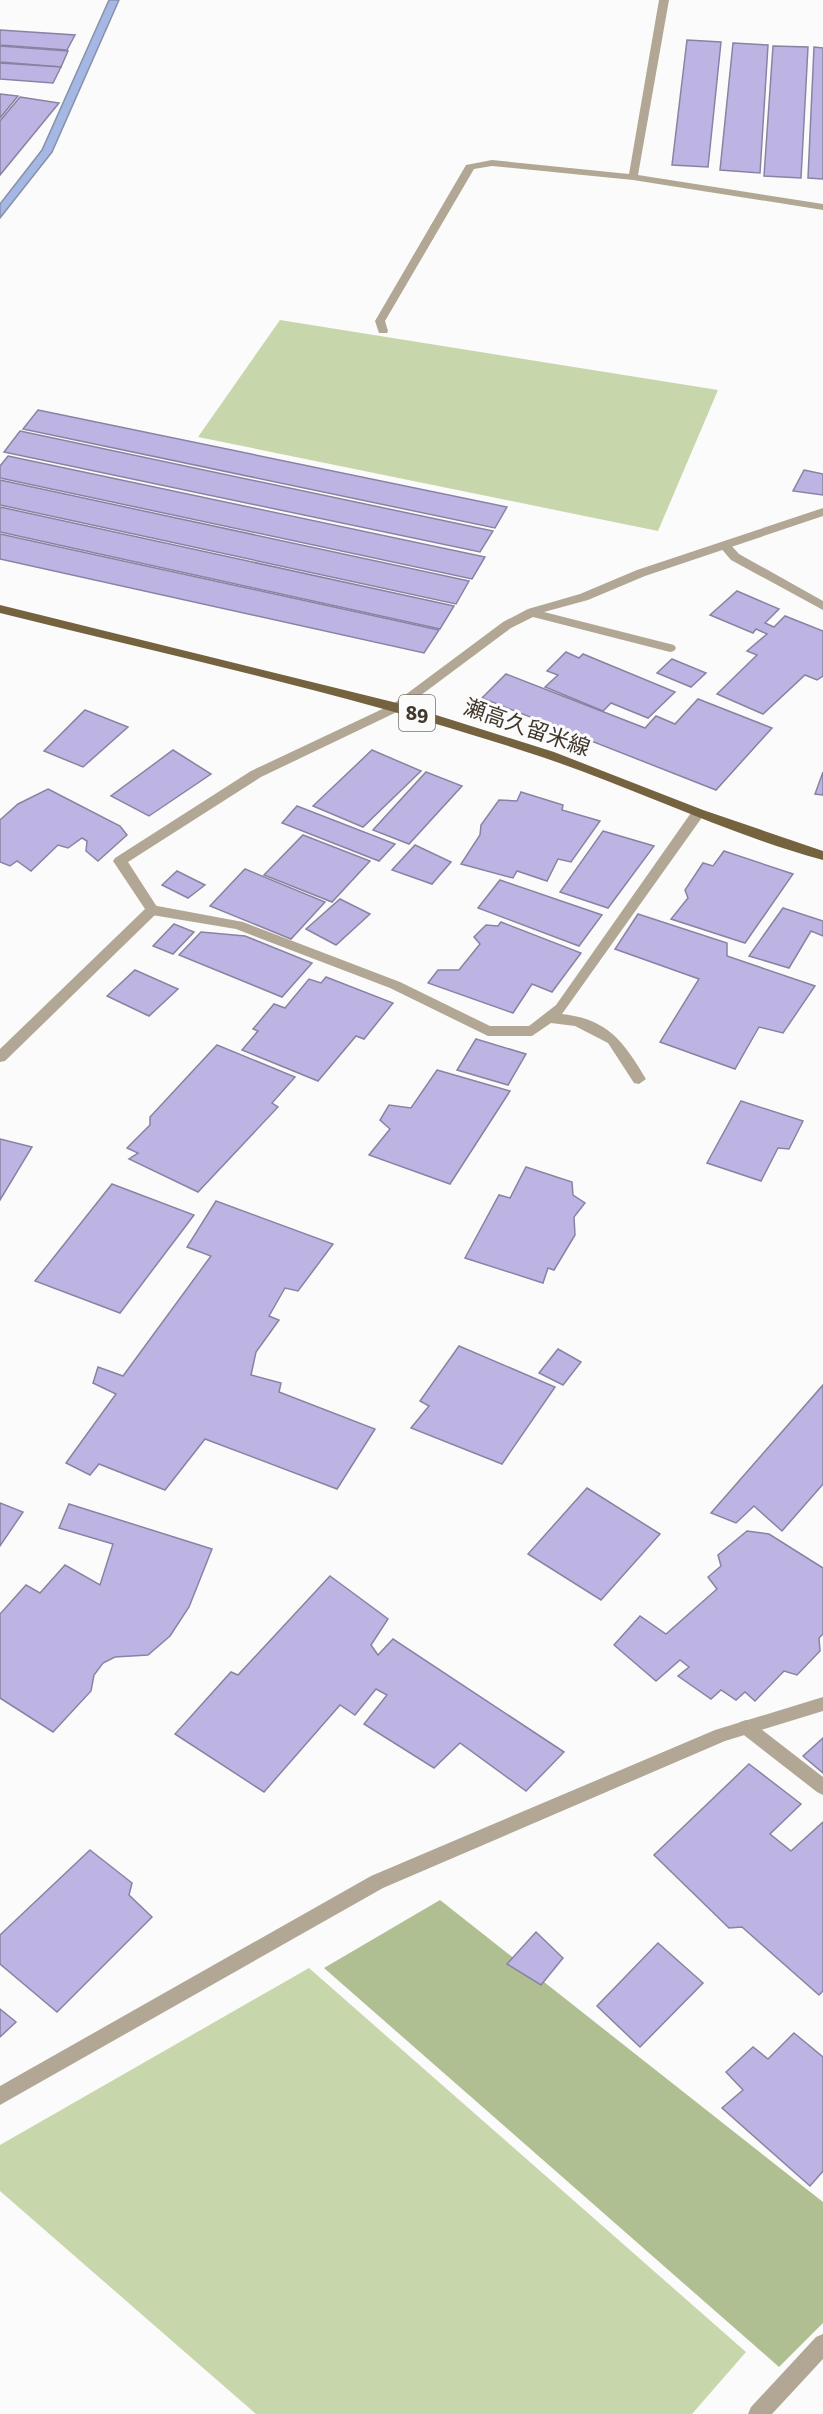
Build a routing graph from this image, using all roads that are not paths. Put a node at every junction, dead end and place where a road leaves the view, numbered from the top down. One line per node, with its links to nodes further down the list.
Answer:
1 (664, 0): 2 (street)
2 (633, 177): 3 (street); 4 (street)
3 (823, 207)
4 (384, 331)
5 (823, 512): 6 (street)
6 (725, 546): 7 (street); 9 (street)
7 (823, 606)
8 (0, 609): 11 (main road, 瀬高久留米線 / 89)
9 (532, 612): 10 (street); 11 (street)
10 (670, 648)
11 (397, 707): 12 (main road, 瀬高久留米線 / 89); 14 (street)
12 (698, 813): 13 (main road, 瀬高久留米線 / 89); 15 (street)
13 (823, 856)
14 (152, 910): 15 (street); 16 (street)
15 (549, 1018): 17 (street)
16 (0, 1057)
17 (639, 1079)
18 (823, 1704): 19 (street)
19 (746, 1727): 20 (street); 21 (street)
20 (823, 1787)
21 (0, 2096)
22 (823, 2344): 23 (street)
23 (758, 2414)

